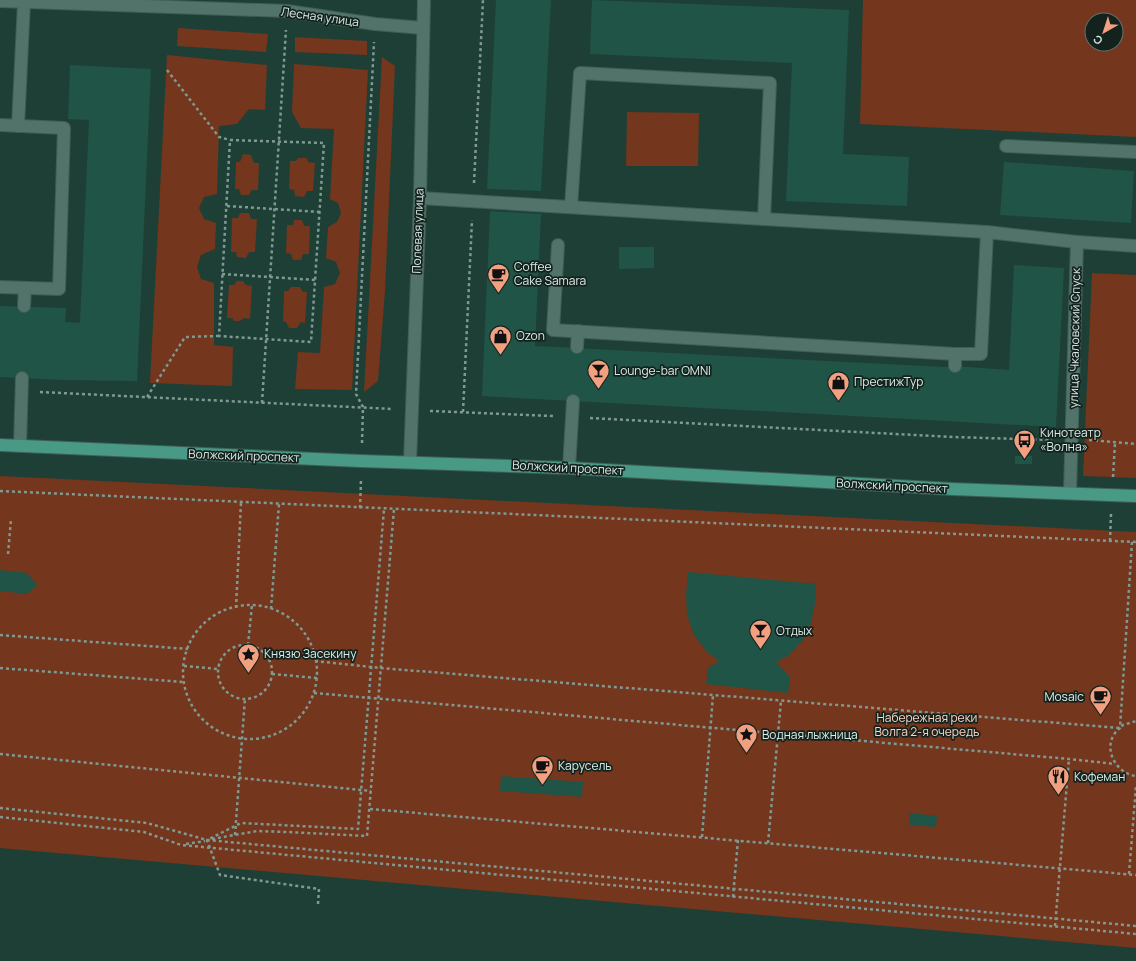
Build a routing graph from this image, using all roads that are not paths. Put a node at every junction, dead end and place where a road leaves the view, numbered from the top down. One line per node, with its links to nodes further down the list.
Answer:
1 (424, 0): 4 (street, Полевая улица)
2 (0, 1): 3 (street, Лесная улица)
3 (24, 2): 4 (street, Лесная улица); 6 (street)
4 (423, 28): 9 (street, Полевая улица)
5 (0, 125): 6 (street)
6 (18, 126): 17 (street)
7 (1006, 146): 8 (street)
8 (1136, 152)
9 (420, 198): 10 (street); 27 (street, Полевая улица)
10 (571, 207): 11 (street); 11 (street)
11 (764, 219): 12 (street)
12 (988, 232): 13 (street); 21 (street)
13 (1077, 242): 15 (street); 29 (street, улица Чкаловский Спуск)
14 (558, 245): 19 (street)
15 (1136, 246)
16 (0, 287): 17 (street)
17 (25, 288): 18 (street)
18 (24, 306)
19 (578, 331): 20 (street); 21 (street)
20 (577, 347)
21 (955, 354): 22 (street)
22 (955, 366)
23 (22, 378): 26 (street)
24 (573, 400): 28 (street)
25 (0, 445): 26 (main road, Волжский проспект)
26 (20, 446): 27 (main road, Волжский проспект)
27 (410, 462): 28 (main road, Волжский проспект)
28 (568, 468): 29 (main road, Волжский проспект)
29 (1070, 493): 30 (main road, Волжский проспект)
30 (1136, 496)

